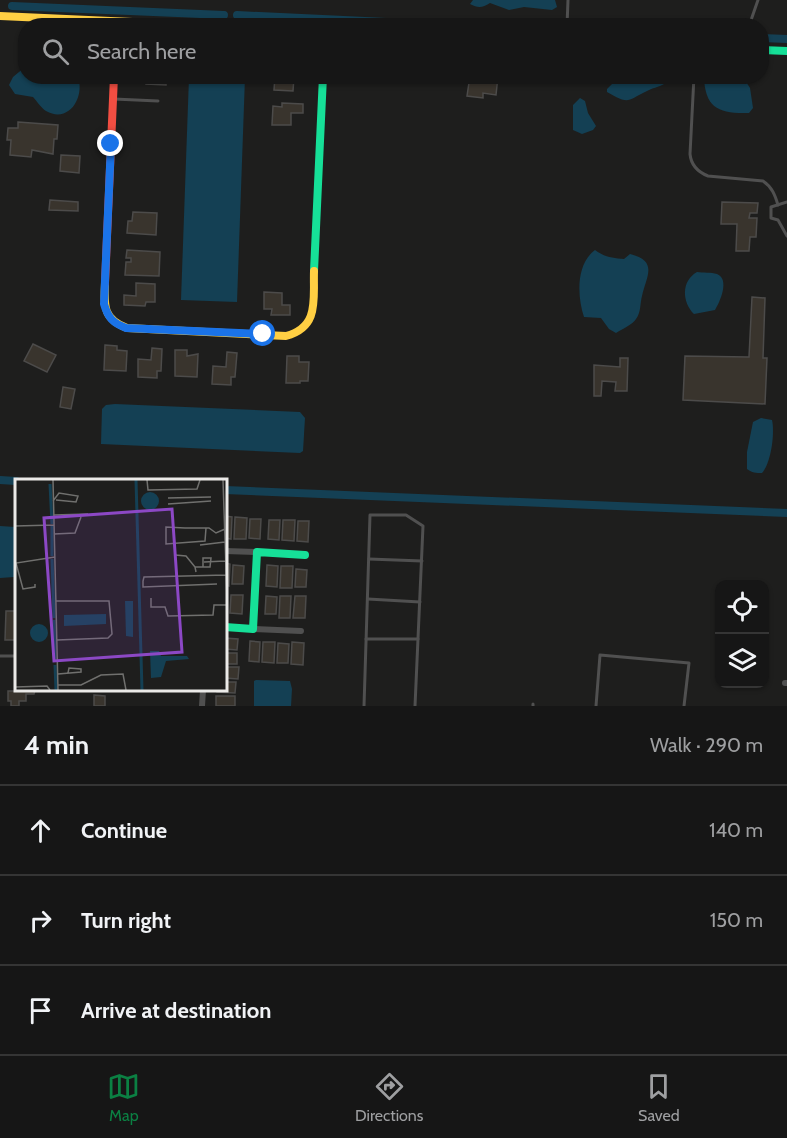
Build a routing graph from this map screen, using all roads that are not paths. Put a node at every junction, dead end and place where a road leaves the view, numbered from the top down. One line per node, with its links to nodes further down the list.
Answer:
1 (568, 0): 5 (lane)
2 (758, 0): 6 (lane)
3 (0, 16): 4 (street)
4 (33, 18)
5 (567, 18)
6 (752, 18)
7 (769, 50): 8 (street)
8 (787, 51)
9 (114, 84): 12 (street)
10 (324, 84): 12 (street)
11 (694, 84): 15 (lane)
12 (113, 98): 13 (lane)
13 (158, 101)
14 (787, 202): 15 (lane)
15 (778, 205): 16 (lane)
16 (787, 236)
17 (226, 551): 18 (street)
18 (256, 552): 19 (street); 25 (street)
19 (305, 555)
20 (369, 559): 21 (lane); 21 (lane); 22 (lane)
21 (422, 561): 23 (lane)
22 (367, 599): 23 (lane); 27 (lane)
23 (420, 602): 28 (lane)
24 (226, 627): 25 (street)
25 (253, 629): 26 (street)
26 (301, 631)
27 (366, 639): 28 (lane); 29 (lane)
28 (418, 639): 30 (lane)
29 (364, 706)
30 (415, 706)
31 (596, 706): 32 (lane)
32 (684, 706)

